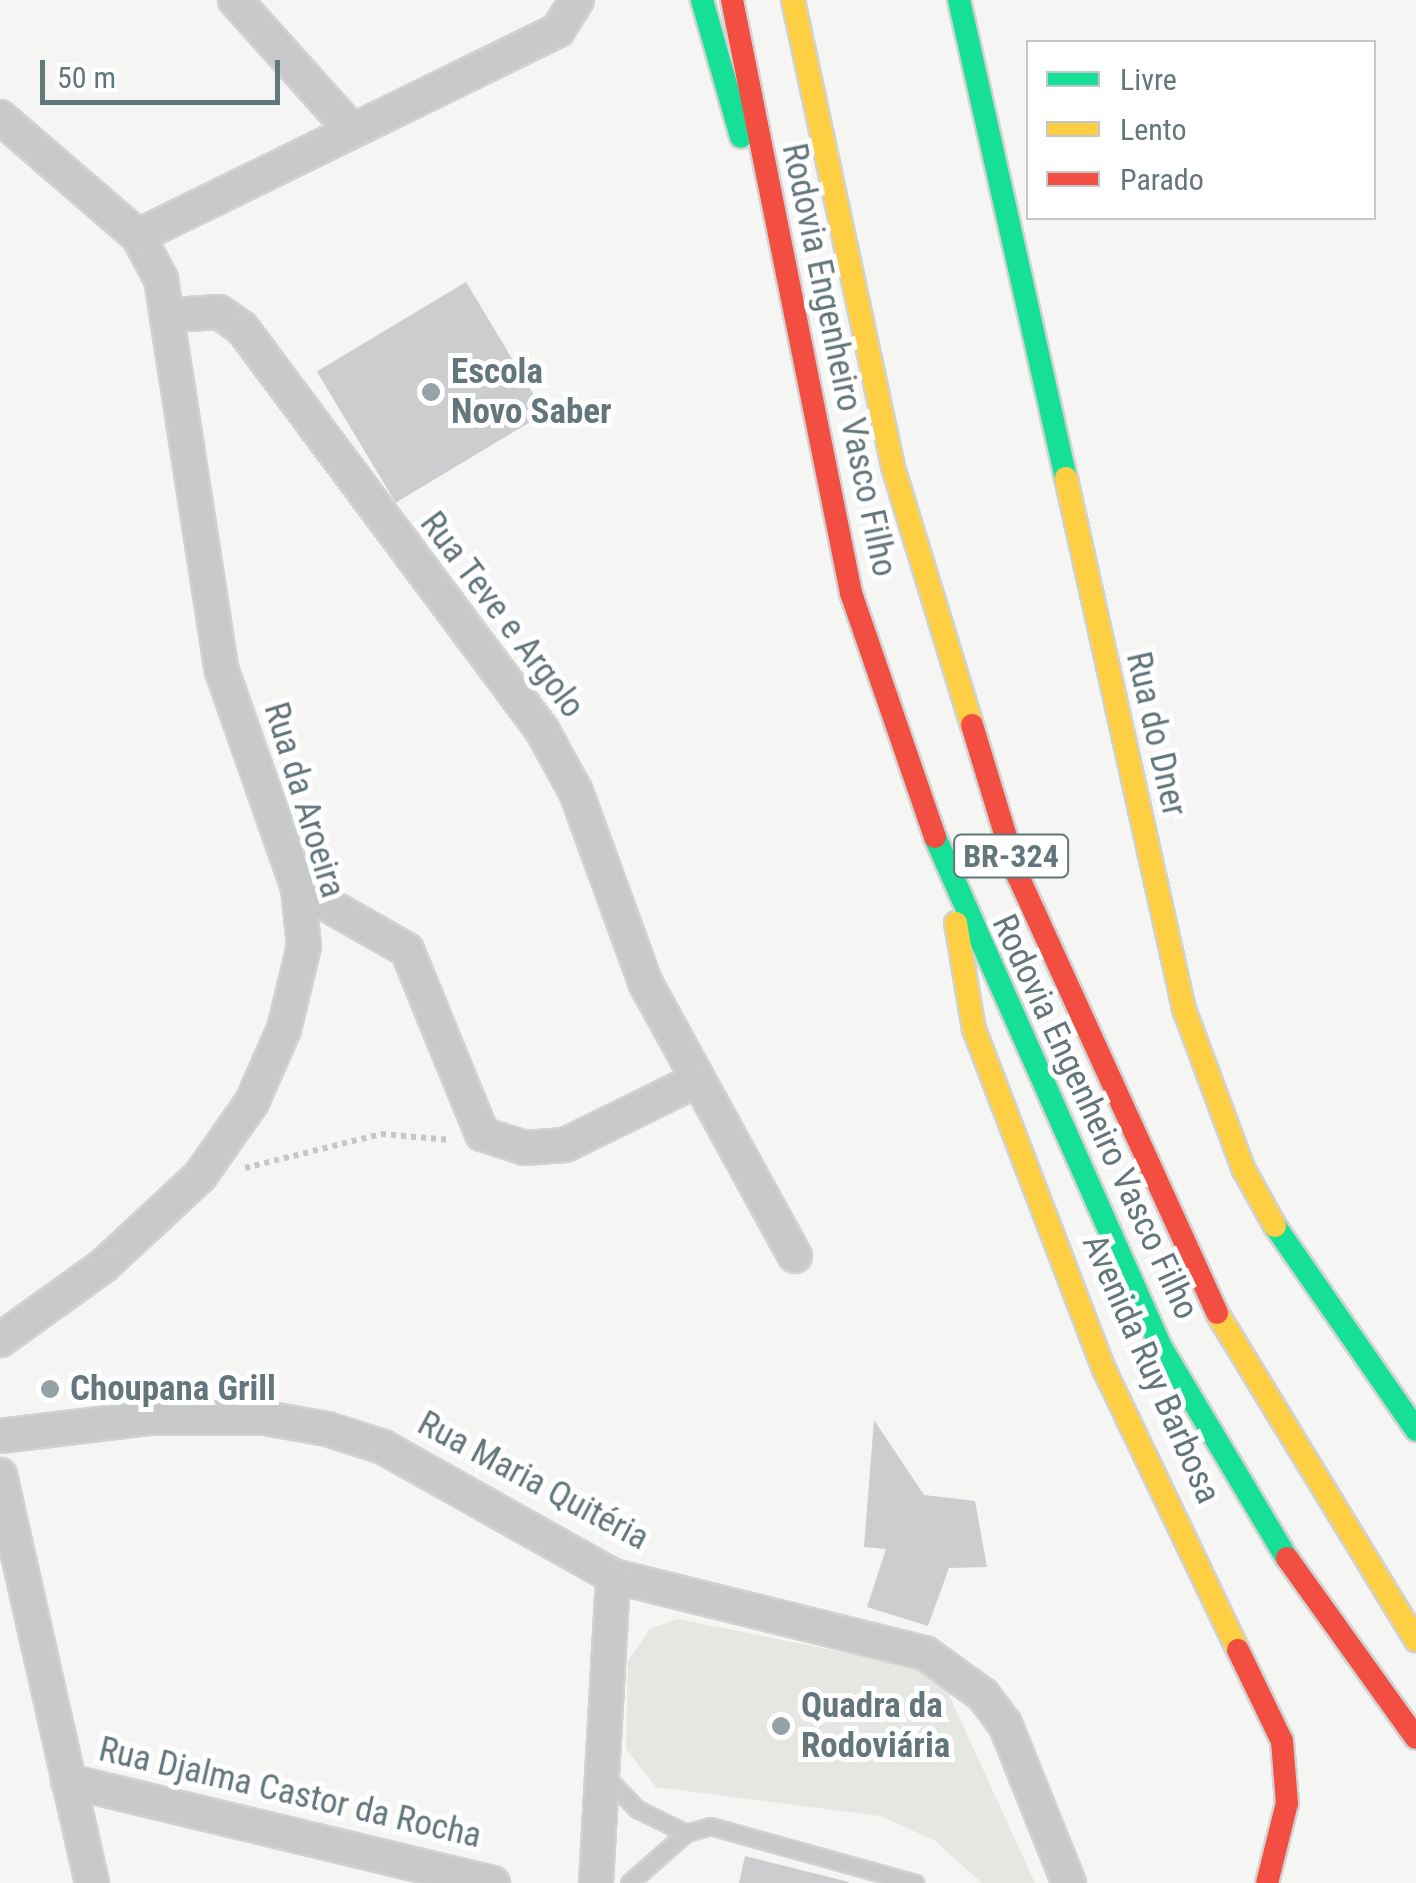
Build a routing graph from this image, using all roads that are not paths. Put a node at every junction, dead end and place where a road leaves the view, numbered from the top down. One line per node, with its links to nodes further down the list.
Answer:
1 (235, 0): 9 (street)
2 (577, 0): 9 (street)
3 (702, 0): 10 (main road)
4 (732, 0): 10 (main road, Rodovia Engenheiro Vasco Filho / BR-324)
5 (793, 0): 12 (main road, Rodovia Engenheiro Vasco Filho / BR-324)
6 (820, 0): 12 (main road)
7 (959, 0): 19 (main road, Rua do Dner)
8 (0, 117): 11 (street)
9 (348, 126): 11 (street)
10 (774, 229): 14 (main road, Rodovia Engenheiro Vasco Filho / BR-324)
11 (138, 236): 13 (street, Rua da Aroeira)
12 (852, 289): 23 (main road, Rodovia Engenheiro Vasco Filho / BR-324)
13 (173, 315): 15 (street, Rua da Aroeira); 16 (street, Rua Teve e Argolo)
14 (948, 876): 24 (main road, Rodovia Engenheiro Vasco Filho / BR-324); 34 (main road, Avenida Ruy Barbosa)
15 (298, 888): 16 (street); 18 (street, Rua da Aroeira)
16 (697, 1080): 17 (street, Rua Teve e Argolo)
17 (795, 1256)
18 (0, 1340)
19 (1416, 1430)
20 (0, 1436): 22 (street, Rua Maria Quitéria)
21 (0, 1475): 26 (street)
22 (613, 1576): 25 (street); 33 (street, Rua Maria Quitéria)
23 (1416, 1640)
24 (1416, 1738)
25 (602, 1772): 27 (lane); 30 (street)
26 (68, 1781): 28 (street); 29 (street, Rua Djalma Castor da Rocha)
27 (686, 1832): 31 (lane); 32 (lane)
28 (92, 1883)
29 (494, 1883)
30 (596, 1883)
31 (630, 1883)
32 (914, 1883)
33 (1069, 1883)
34 (1267, 1883)

